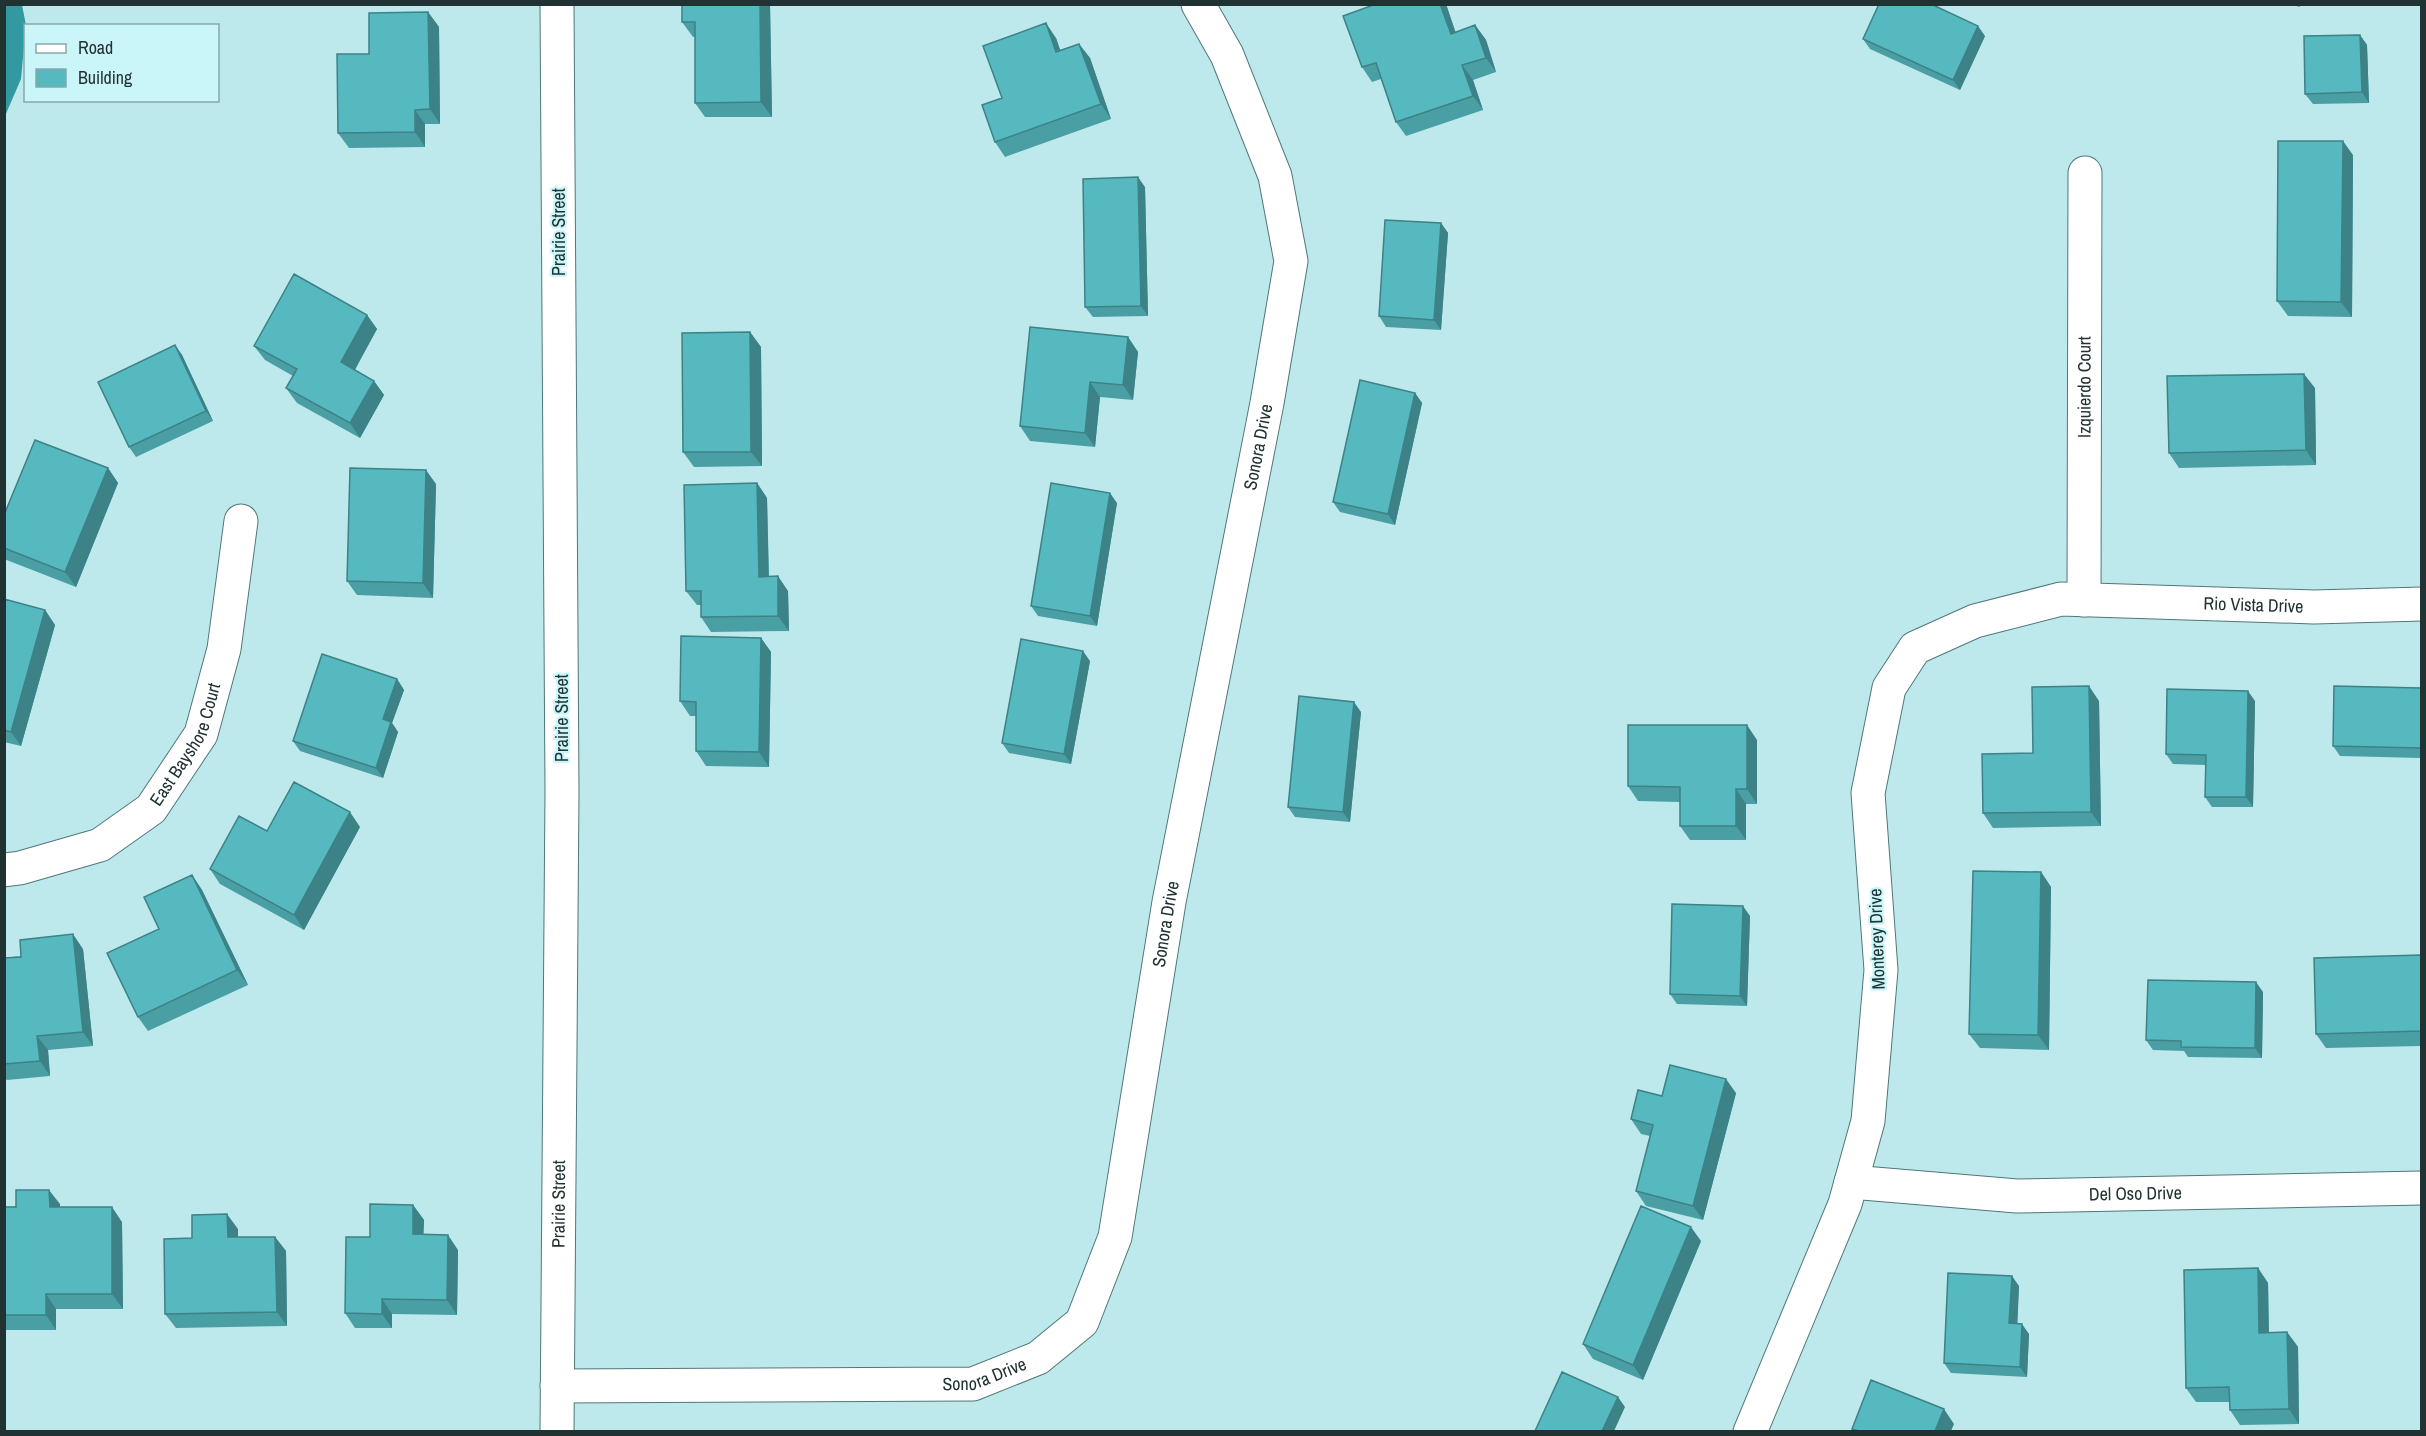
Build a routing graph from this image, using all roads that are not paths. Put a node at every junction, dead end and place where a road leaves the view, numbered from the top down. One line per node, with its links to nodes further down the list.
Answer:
1 (557, 4): 10 (street, Prairie Street)
2 (1198, 4): 10 (street, Sonora Drive)
3 (2085, 173): 5 (street, Izquierdo Court)
4 (242, 521): 7 (street, East Bayshore Court)
5 (2084, 600): 6 (street, Rio Vista Drive); 8 (street, Monterey Drive)
6 (2421, 604)
7 (4, 870)
8 (1851, 1182): 9 (street, Del Oso Drive); 12 (street, Monterey Drive)
9 (2421, 1188)
10 (557, 1386): 11 (street, Prairie Street)
11 (557, 1431)
12 (1750, 1431)

